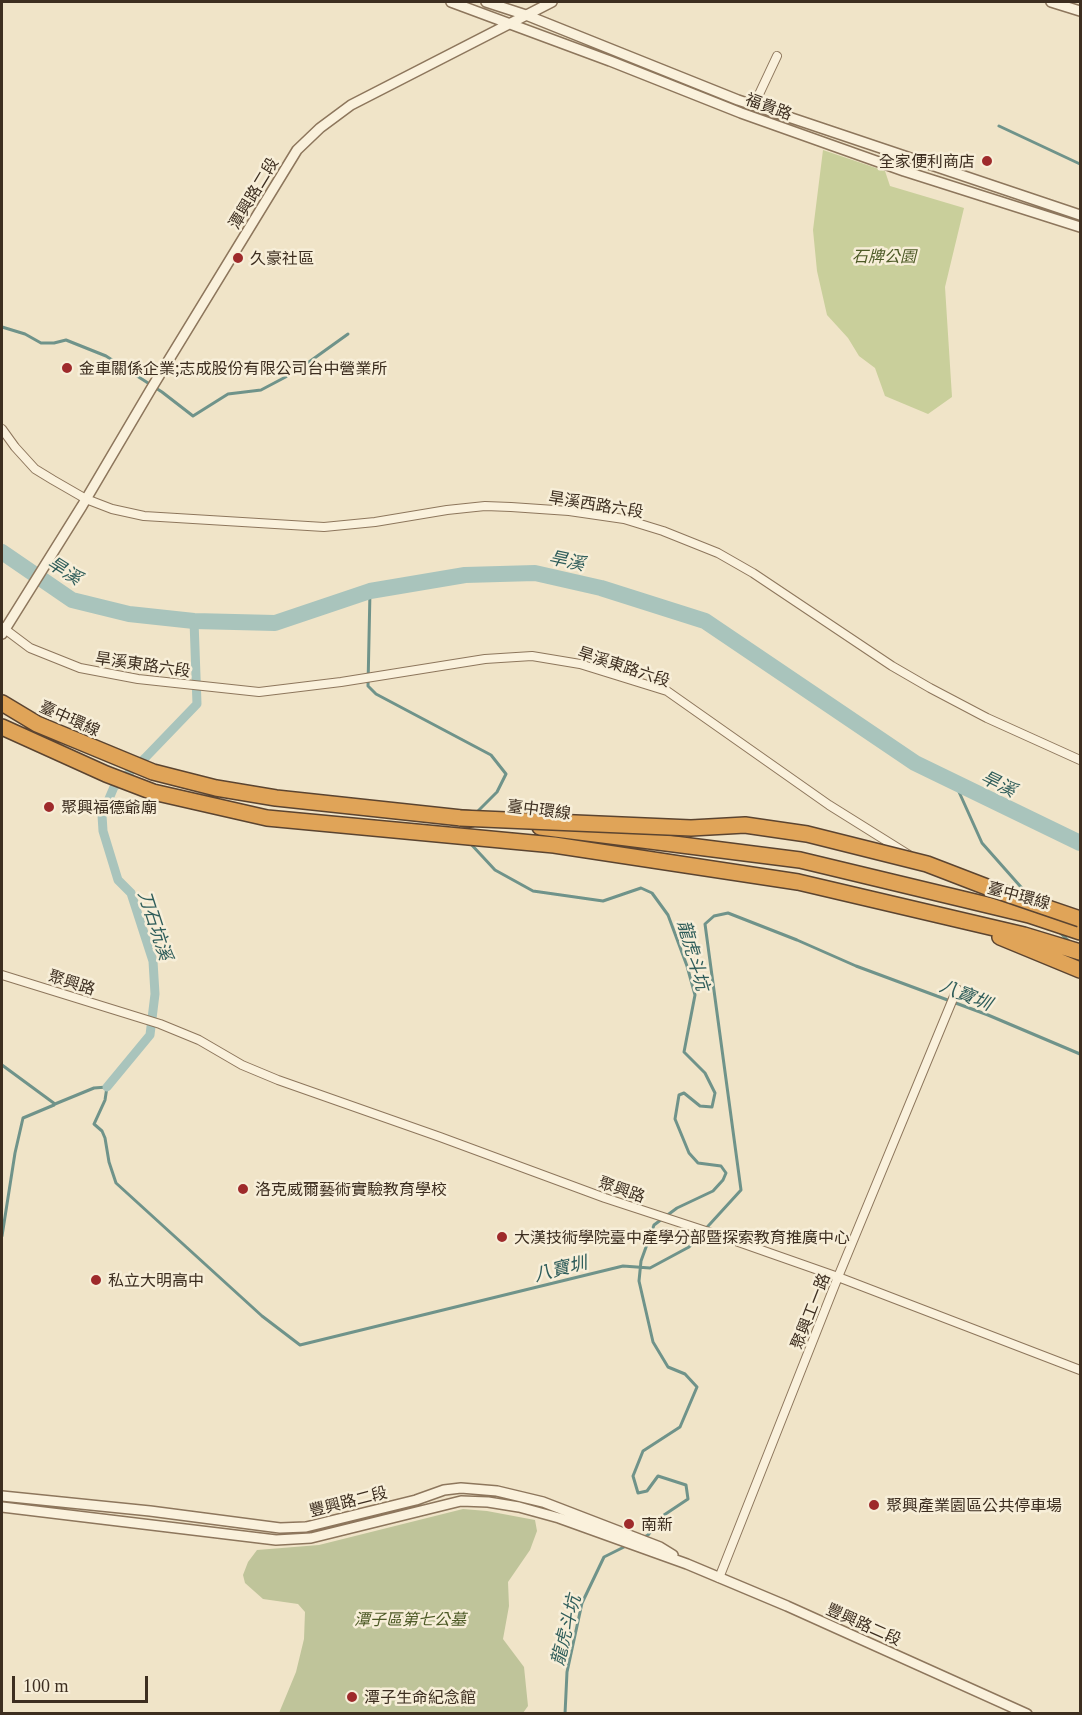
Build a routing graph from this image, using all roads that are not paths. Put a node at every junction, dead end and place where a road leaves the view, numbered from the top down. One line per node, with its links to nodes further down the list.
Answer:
1 (451, 2): 7 (street, 福貴路)
2 (486, 2): 6 (street, 福貴路)
3 (552, 2): 6 (street, 潭興路二段)
4 (1051, 2): 5 (street)
5 (1076, 7)
6 (526, 15): 7 (street, 潭興路二段); 9 (street, 福貴路)
7 (510, 24): 11 (street, 福貴路); 13 (street, 潭興路二段)
8 (777, 56): 9 (street)
9 (754, 105): 10 (street, 福貴路)
10 (1080, 215)
11 (1080, 228)
12 (2, 429): 13 (street, 旱溪西路六段)
13 (84, 502): 14 (street, 潭興路二段); 17 (street, 旱溪西路六段)
14 (2, 631): 20 (street, 旱溪東路六段)
15 (2, 704): 18 (highway, 臺中環線)
16 (2, 727): 19 (highway, 臺中環線)
17 (1080, 760)
18 (460, 818): 20 (highway, bridge); 21 (highway, 臺中環線, bridge)
19 (955, 919): 22 (highway, 臺中環線); 23 (highway)
20 (1080, 921)
21 (1080, 932)
22 (1080, 952)
23 (1080, 970)
24 (2, 975): 26 (street, 聚興路)
25 (957, 989): 26 (street, 聚興工一路)
26 (838, 1277): 27 (street, 聚興路); 31 (street, 聚興工一路)
27 (1080, 1370)
28 (2, 1496): 30 (street, 豐興路二段)
29 (2, 1507): 30 (street, 豐興路二段)
30 (635, 1541): 31 (street, 豐興路二段)
31 (719, 1578): 32 (street, 豐興路二段)
32 (1028, 1713)

